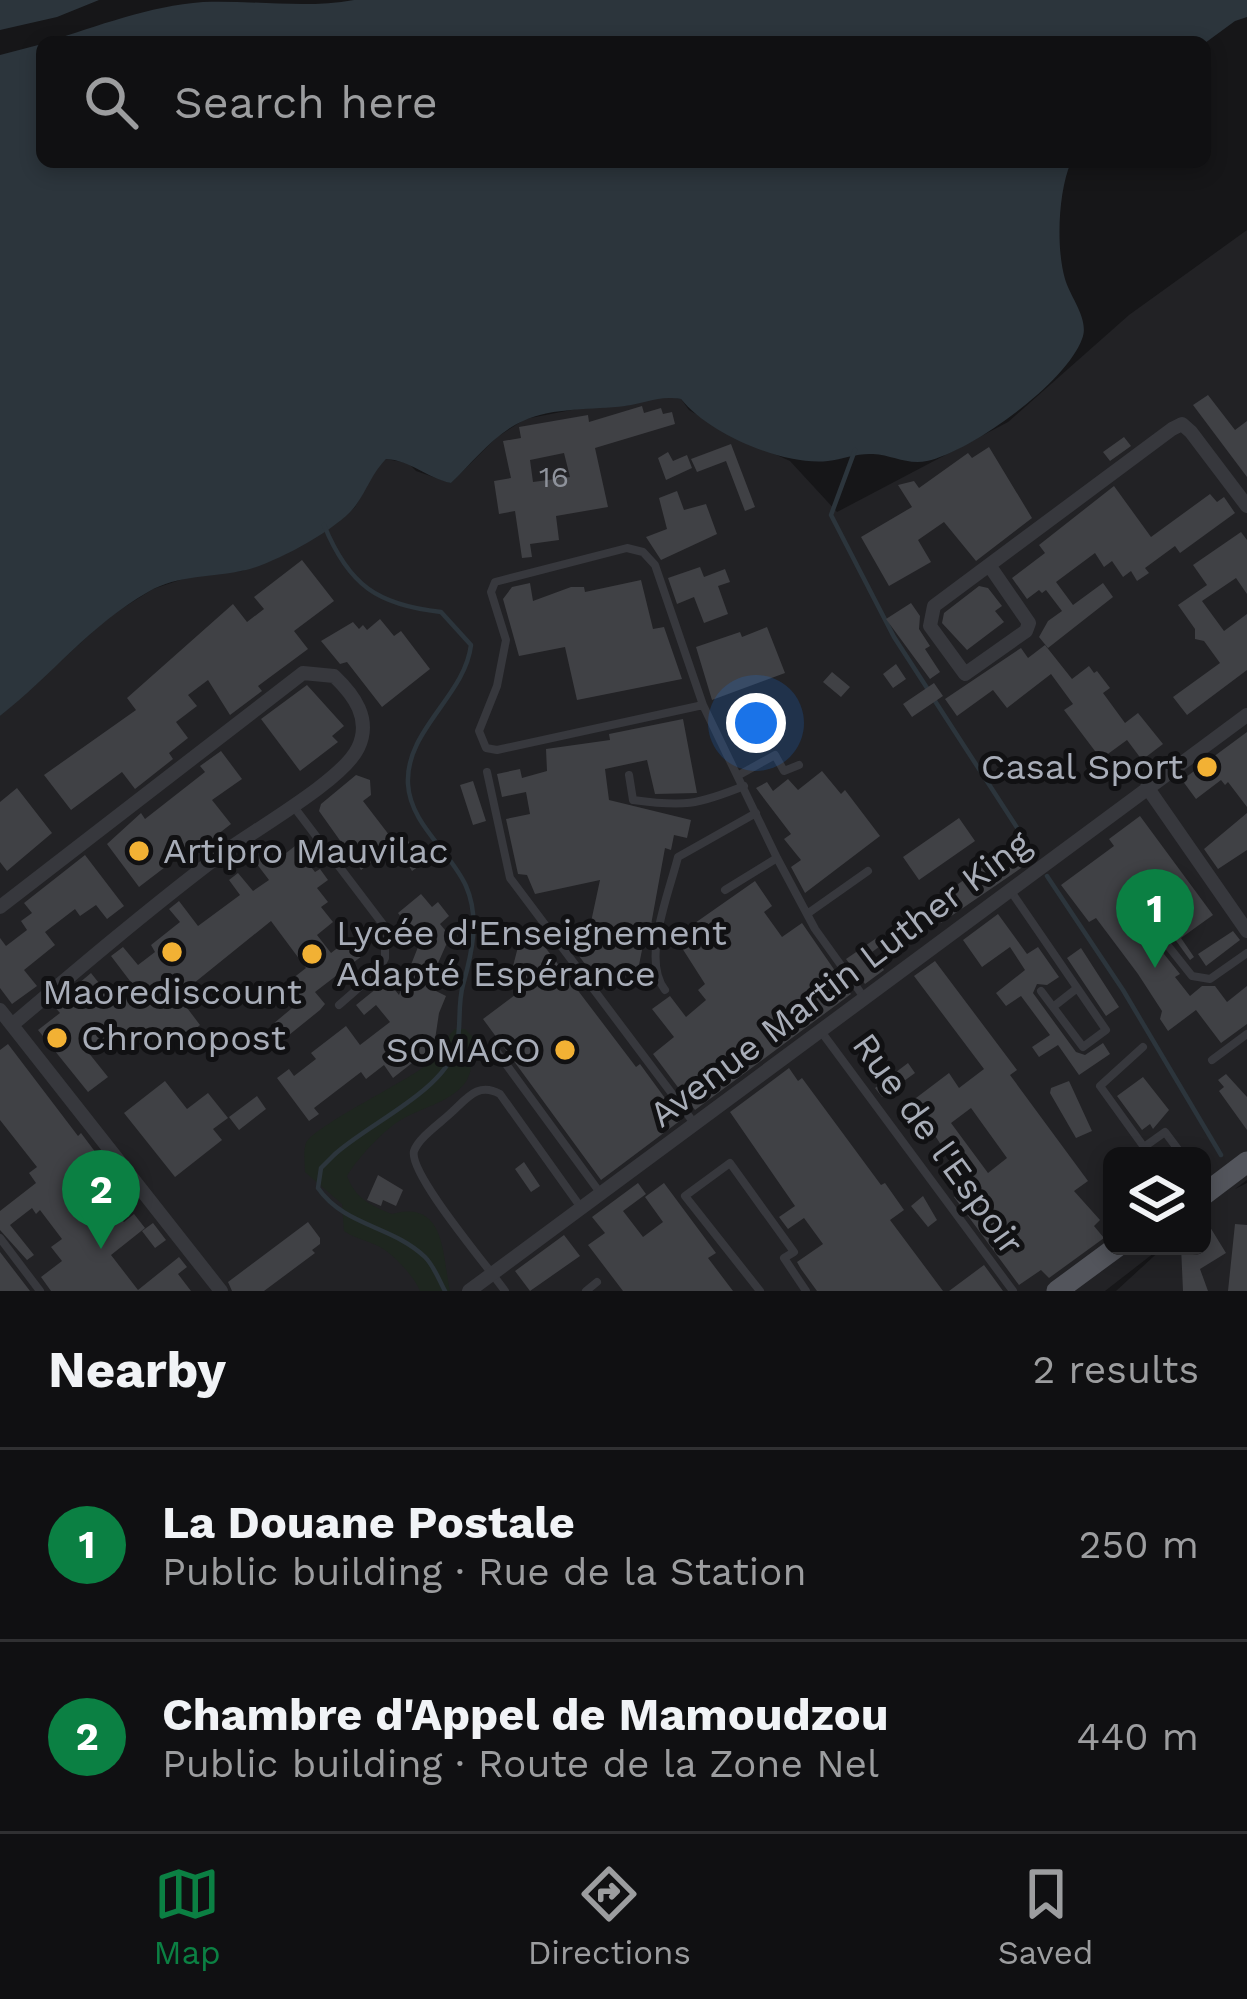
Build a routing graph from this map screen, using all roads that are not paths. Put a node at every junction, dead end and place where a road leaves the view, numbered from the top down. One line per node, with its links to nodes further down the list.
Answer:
1 (1247, 506): 2 (street)
2 (989, 565): 2 (street)
3 (704, 705): 3 (lane); 8 (lane)
4 (1247, 715): 10 (street, Avenue Martin Luther King)
5 (799, 765): 8 (lane)
6 (488, 772): 35 (lane)
7 (629, 775): 9 (lane)
8 (739, 775): 9 (lane)
9 (744, 786): 12 (lane)
10 (1147, 788): 15 (street, Avenue Martin Luther King); 20 (street)
11 (293, 806): 18 (street); 26 (lane); 29 (street)
12 (756, 813): 13 (lane); 23 (lane)
13 (776, 858): 16 (lane); 19 (lane)
14 (868, 871): 19 (lane)
15 (1009, 889): 22 (lane); 25 (street, Avenue Martin Luther King)
16 (725, 890)
17 (1130, 898): 21 (lane)
18 (0, 908)
19 (807, 914): 25 (lane)
20 (1247, 931)
21 (1247, 953)
22 (1076, 989): 27 (lane); 27 (lane)
23 (665, 991)
24 (1041, 991): 27 (lane)
25 (863, 996): 30 (street, Avenue Martin Luther King)
26 (339, 1005)
27 (1053, 1007)
28 (0, 1010): 29 (street)
29 (12, 1025): 51 (street)
30 (819, 1029): 35 (street, Avenue Martin Luther King); 57 (lane, Rue de l'Espoir)
31 (1247, 1034): 34 (lane)
32 (492, 1045): 43 (lane)
33 (1143, 1047): 37 (lane)
34 (1212, 1060)
35 (695, 1124): 43 (street, Avenue Martin Luther King)
36 (1144, 1147): 38 (lane)
37 (1144, 1147)
38 (1176, 1147)
39 (1247, 1151): 41 (main road)
40 (1247, 1162): 42 (main road)
41 (1211, 1177)
42 (1211, 1189)
43 (602, 1196): 44 (street, Avenue Martin Luther King)
44 (583, 1210): 48 (street, Avenue Martin Luther King); 48 (lane)
45 (0, 1238): 50 (lane)
46 (1106, 1255): 58 (main road)
47 (1126, 1255): 59 (main road)
48 (494, 1275): 52 (street, Avenue Martin Luther King); 53 (lane)
49 (597, 1282): 54 (lane)
50 (40, 1291)
51 (221, 1291)
52 (469, 1291)
53 (505, 1291)
54 (586, 1291)
55 (760, 1291): 56 (lane)
56 (806, 1291)
57 (1012, 1291)
58 (1057, 1291)
59 (1080, 1291)

